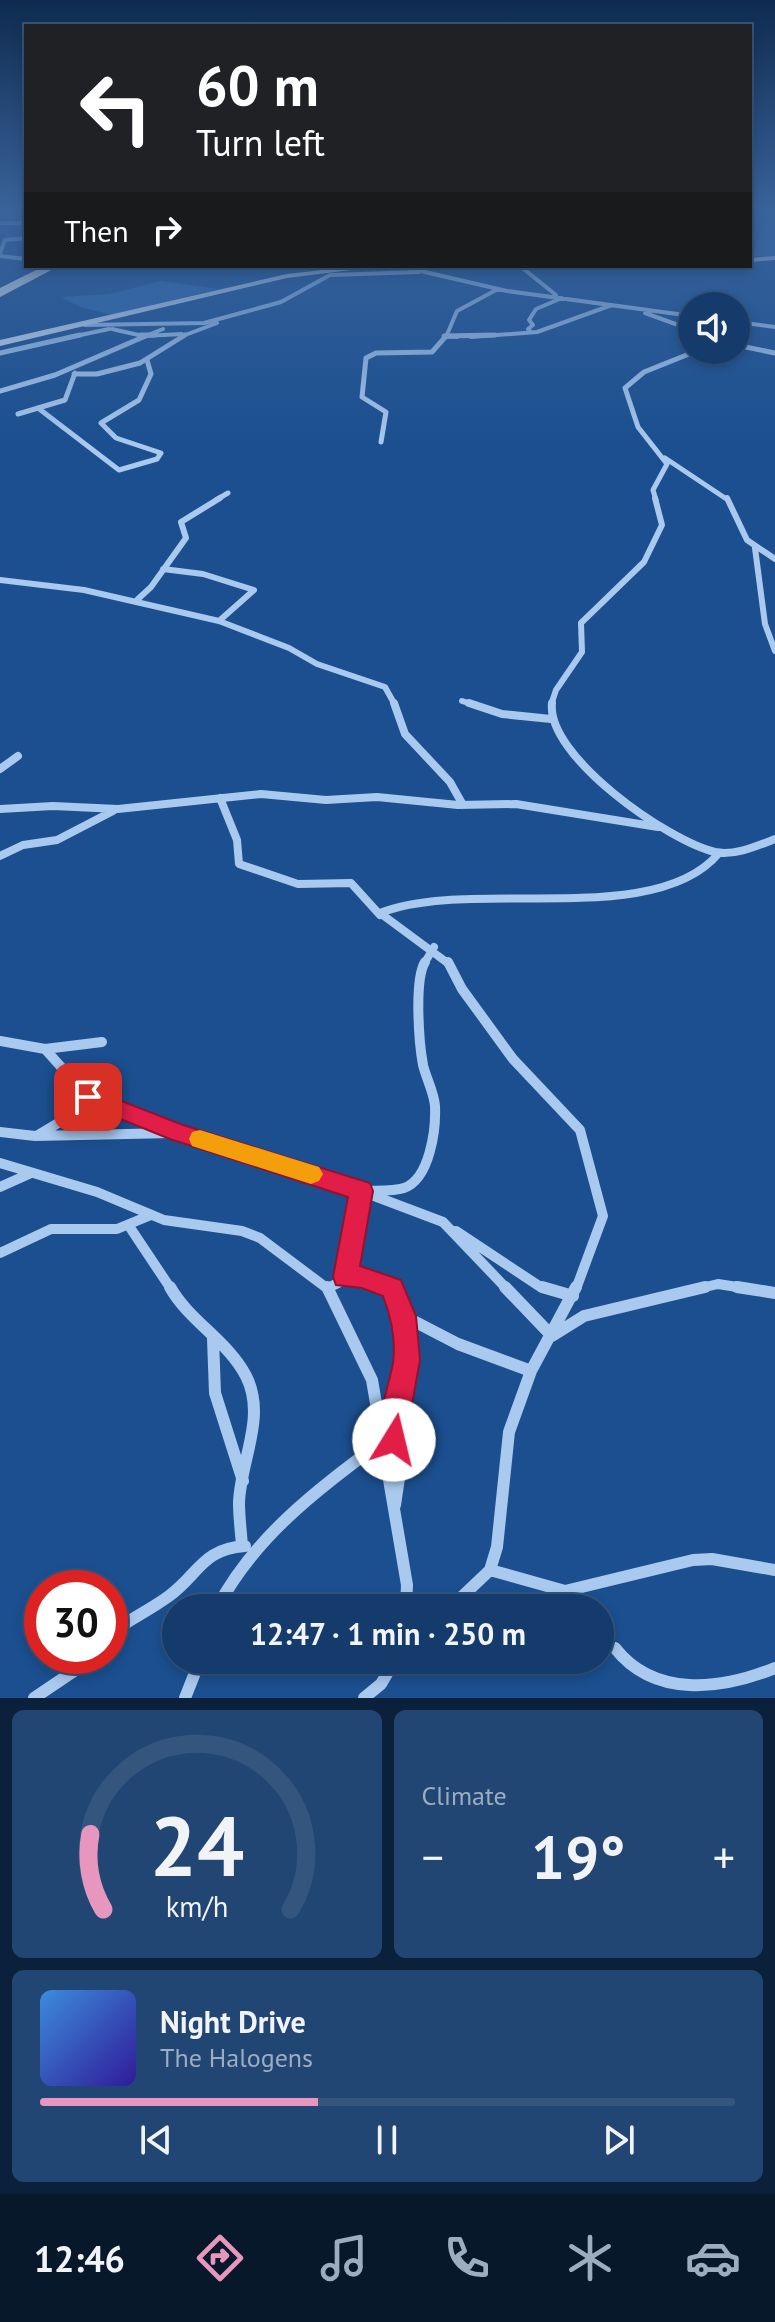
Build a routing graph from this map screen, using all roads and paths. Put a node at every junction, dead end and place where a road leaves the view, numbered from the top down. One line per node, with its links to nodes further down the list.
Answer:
1 (246, 286): 13 (main road)
2 (308, 286): 11 (street)
3 (485, 286): 5 (street)
4 (544, 286): 6 (street)
5 (498, 289): 6 (street); 22 (street)
6 (556, 296): 7 (street)
7 (565, 297): 8 (street); 19 (street)
8 (612, 305): 9 (street); 19 (street)
9 (637, 309): 10 (street); 14 (street)
10 (678, 314)
11 (219, 319): 16 (street); 20 (street)
12 (751, 324): 17 (street)
13 (85, 325): 15 (street); 23 (main road)
14 (678, 325)
15 (119, 326): 16 (street); 18 (street)
16 (177, 326): 21 (street)
17 (775, 327)
18 (111, 329): 21 (street); 25 (street)
19 (532, 332): 22 (street)
20 (190, 333): 21 (street); 28 (street)
21 (143, 336): 29 (street)
22 (444, 336): 34 (street)
23 (0, 343)
24 (750, 348): 26 (street)
25 (0, 353)
26 (775, 353)
27 (678, 358): 35 (street)
28 (147, 360): 30 (street); 32 (street)
29 (79, 365): 30 (street); 31 (street)
30 (74, 374): 32 (street)
31 (0, 391)
32 (38, 408): 33 (street)
33 (18, 414)
34 (381, 442)
35 (654, 451): 37 (street); 45 (street)
36 (228, 493): 39 (street)
37 (755, 548): 38 (street); 43 (street)
38 (775, 559)
39 (163, 569): 41 (street); 42 (street)
40 (0, 580): 41 (street)
41 (137, 600): 42 (street)
42 (219, 621): 49 (street)
43 (775, 651)
44 (462, 701): 45 (street)
45 (551, 719): 52 (street)
46 (18, 756): 47 (street)
47 (0, 769)
48 (220, 798): 49 (street); 51 (street); 56 (street)
49 (463, 805): 52 (street)
50 (0, 809): 51 (street)
51 (118, 809): 55 (street)
52 (658, 827): 54 (street)
53 (775, 839): 54 (street)
54 (719, 853): 56 (street)
55 (0, 856)
56 (380, 915): 57 (street)
57 (434, 947): 68 (street); 76 (street)
58 (0, 1041): 60 (street)
59 (102, 1042): 60 (street)
60 (45, 1049): 61 (street)
61 (88, 1097): 63 (street); 64 (street)
62 (0, 1132): 64 (street)
63 (178, 1132): 64 (street); 68 (street)
64 (35, 1136)
65 (0, 1163): 66 (street)
66 (30, 1173): 67 (street); 69 (street)
67 (0, 1187)
68 (361, 1191): 70 (street); 73 (street)
69 (151, 1215): 71 (street); 74 (street)
70 (443, 1222): 76 (street); 78 (street)
71 (131, 1229): 72 (street); 79 (street)
72 (0, 1253)
73 (345, 1277): 74 (street); 77 (street)
74 (328, 1288): 81 (street)
75 (775, 1293): 78 (street)
76 (573, 1296): 78 (street)
77 (404, 1316): 80 (street); 83 (street)
78 (552, 1336): 80 (street)
79 (213, 1339): 82 (street); 82 (street)
80 (531, 1371): 85 (street)
81 (380, 1443): 83 (street); 84 (street)
82 (243, 1481): 84 (street)
83 (394, 1509): 88 (street)
84 (249, 1546): 87 (street); 90 (street)
85 (490, 1570): 86 (street); 89 (street)
86 (775, 1570)
87 (224, 1594)
88 (407, 1594)
89 (465, 1594)
90 (128, 1623)
91 (615, 1648): 95 (street)
92 (775, 1668): 97 (street)
93 (70, 1674): 98 (street)
94 (194, 1674): 99 (street)
95 (640, 1690)
96 (378, 1691): 100 (street)
97 (664, 1697)
98 (34, 1698)
99 (185, 1698)
100 (364, 1698)

